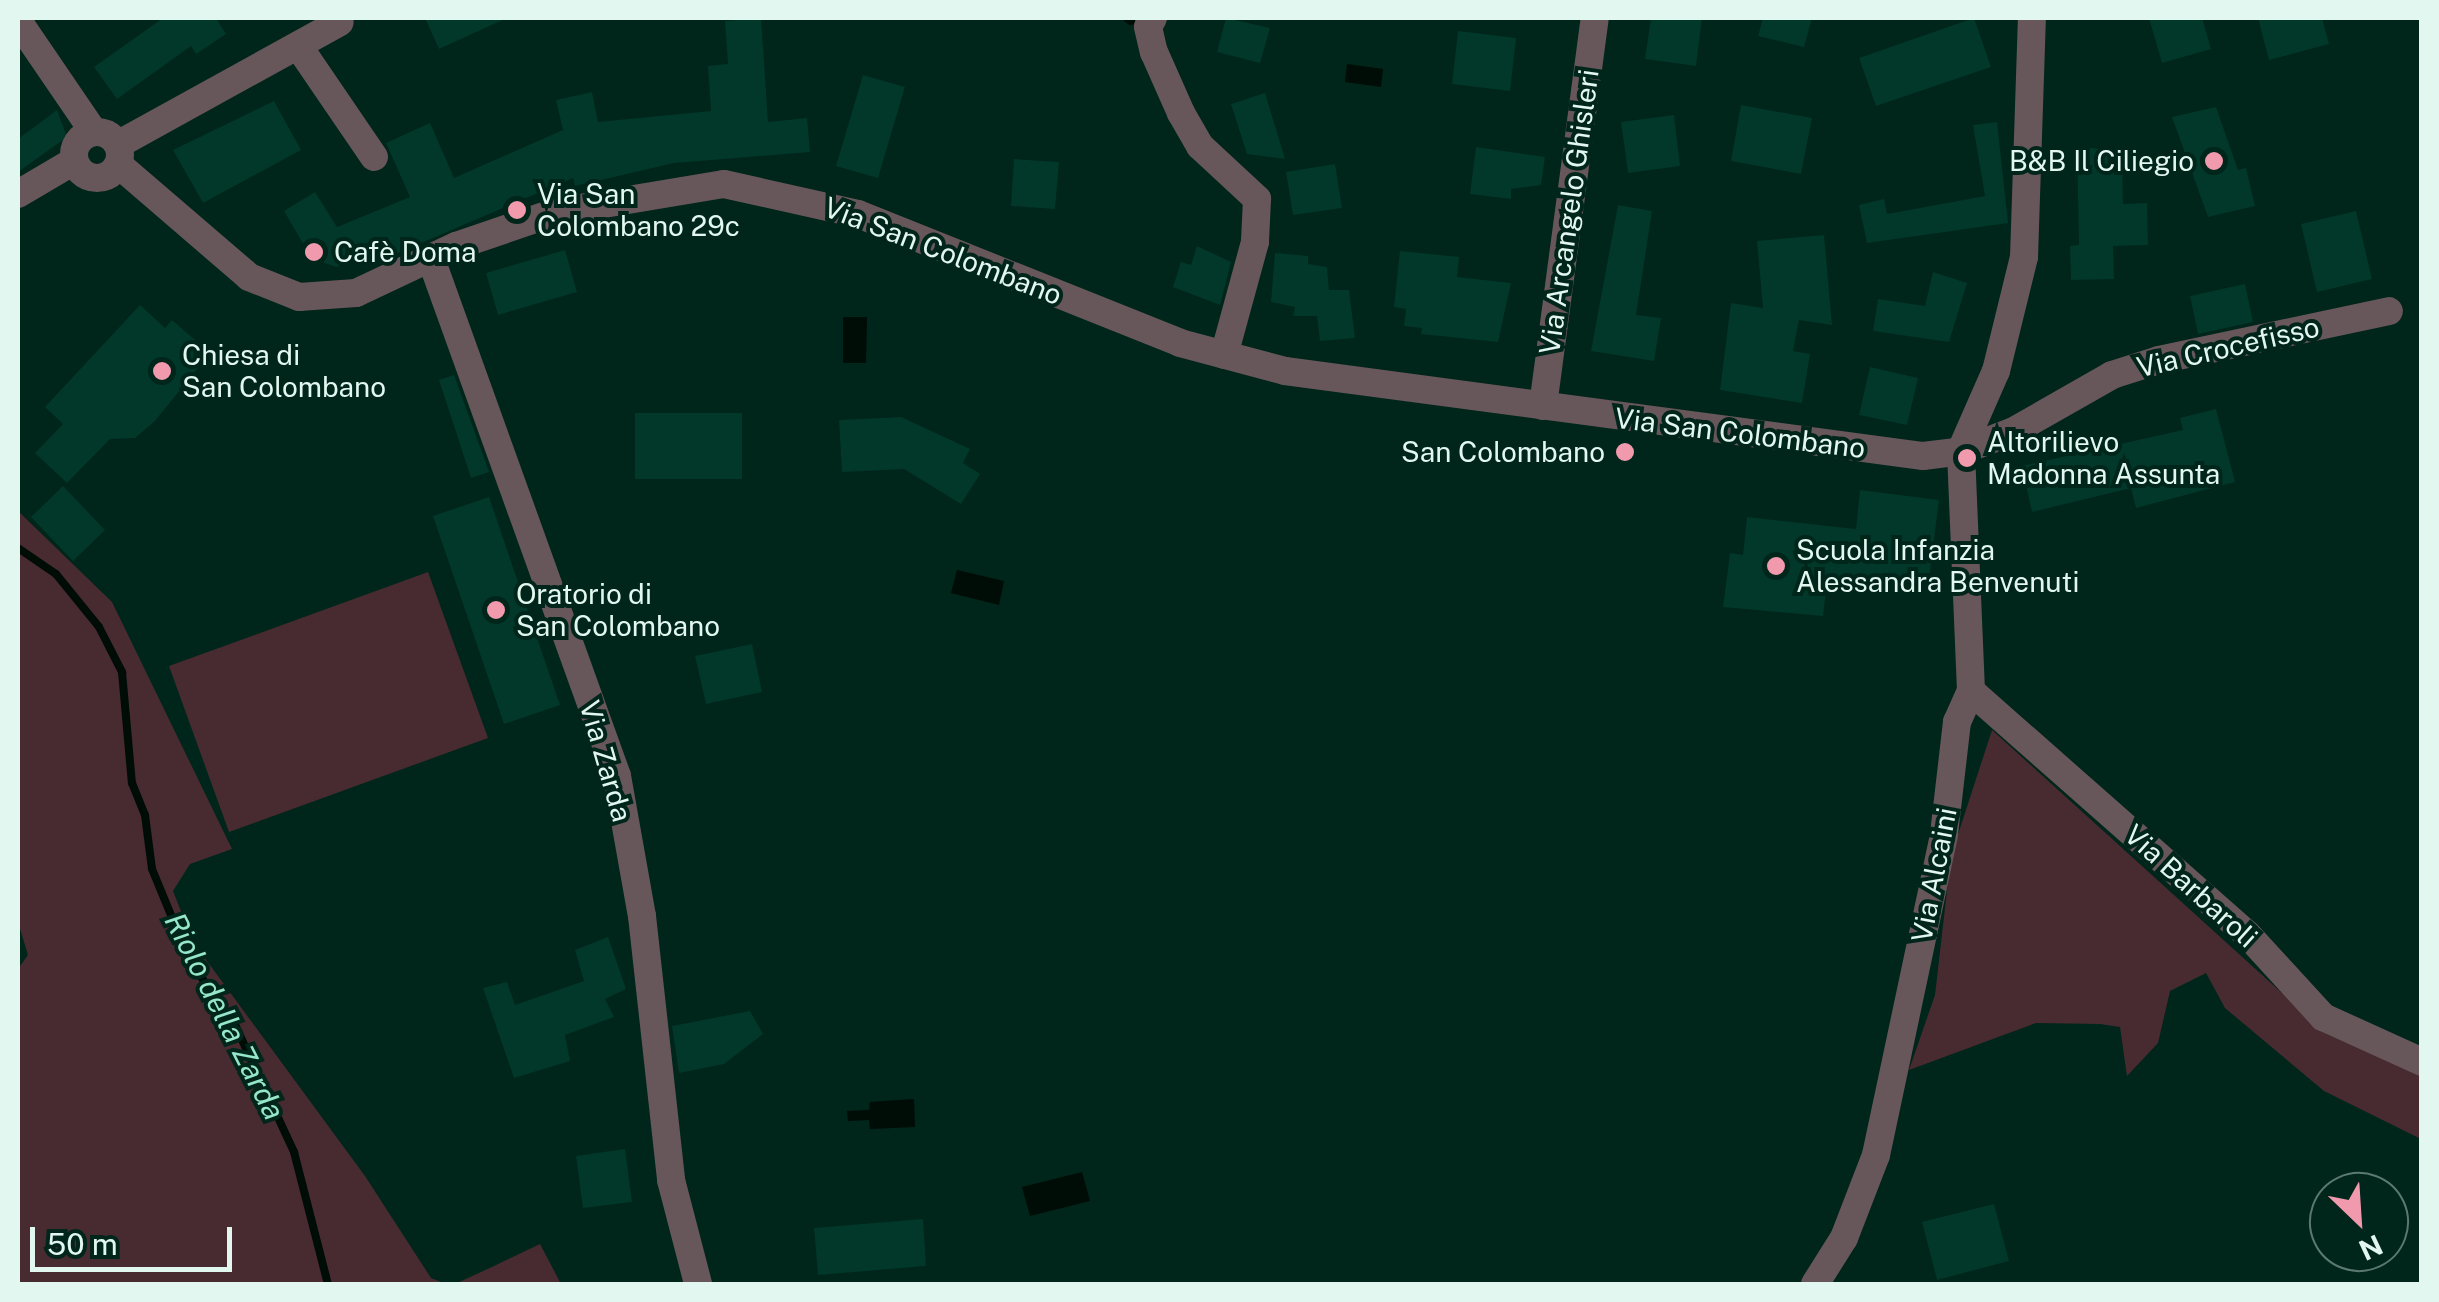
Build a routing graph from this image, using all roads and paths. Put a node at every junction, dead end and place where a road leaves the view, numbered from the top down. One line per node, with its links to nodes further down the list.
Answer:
1 (1152, 18): 14 (street)
2 (1595, 18): 15 (street, Via Arcangelo Ghisleri)
3 (2032, 18): 16 (street)
4 (18, 22): 7 (street)
5 (340, 22): 6 (street)
6 (299, 46): 8 (street); 9 (street)
7 (93, 131): 8 (street, Via San Colombano); 10 (street)
8 (119, 154): 10 (street); 12 (street, Via San Colombano)
9 (374, 157)
10 (74, 161): 11 (street)
11 (18, 194)
12 (431, 258): 14 (street, Via San Colombano); 19 (street, Via Zarda)
13 (2389, 310): 16 (street, Via Crocefisso)
14 (1224, 354): 15 (street, Via San Colombano)
15 (1543, 406): 16 (street, Via San Colombano)
16 (1962, 449): 17 (street, Via Alcaini)
17 (1972, 691): 18 (street, Via Barbaroli); 20 (street, Via Alcaini)
18 (2422, 1062)
19 (698, 1284)
20 (1815, 1284)

